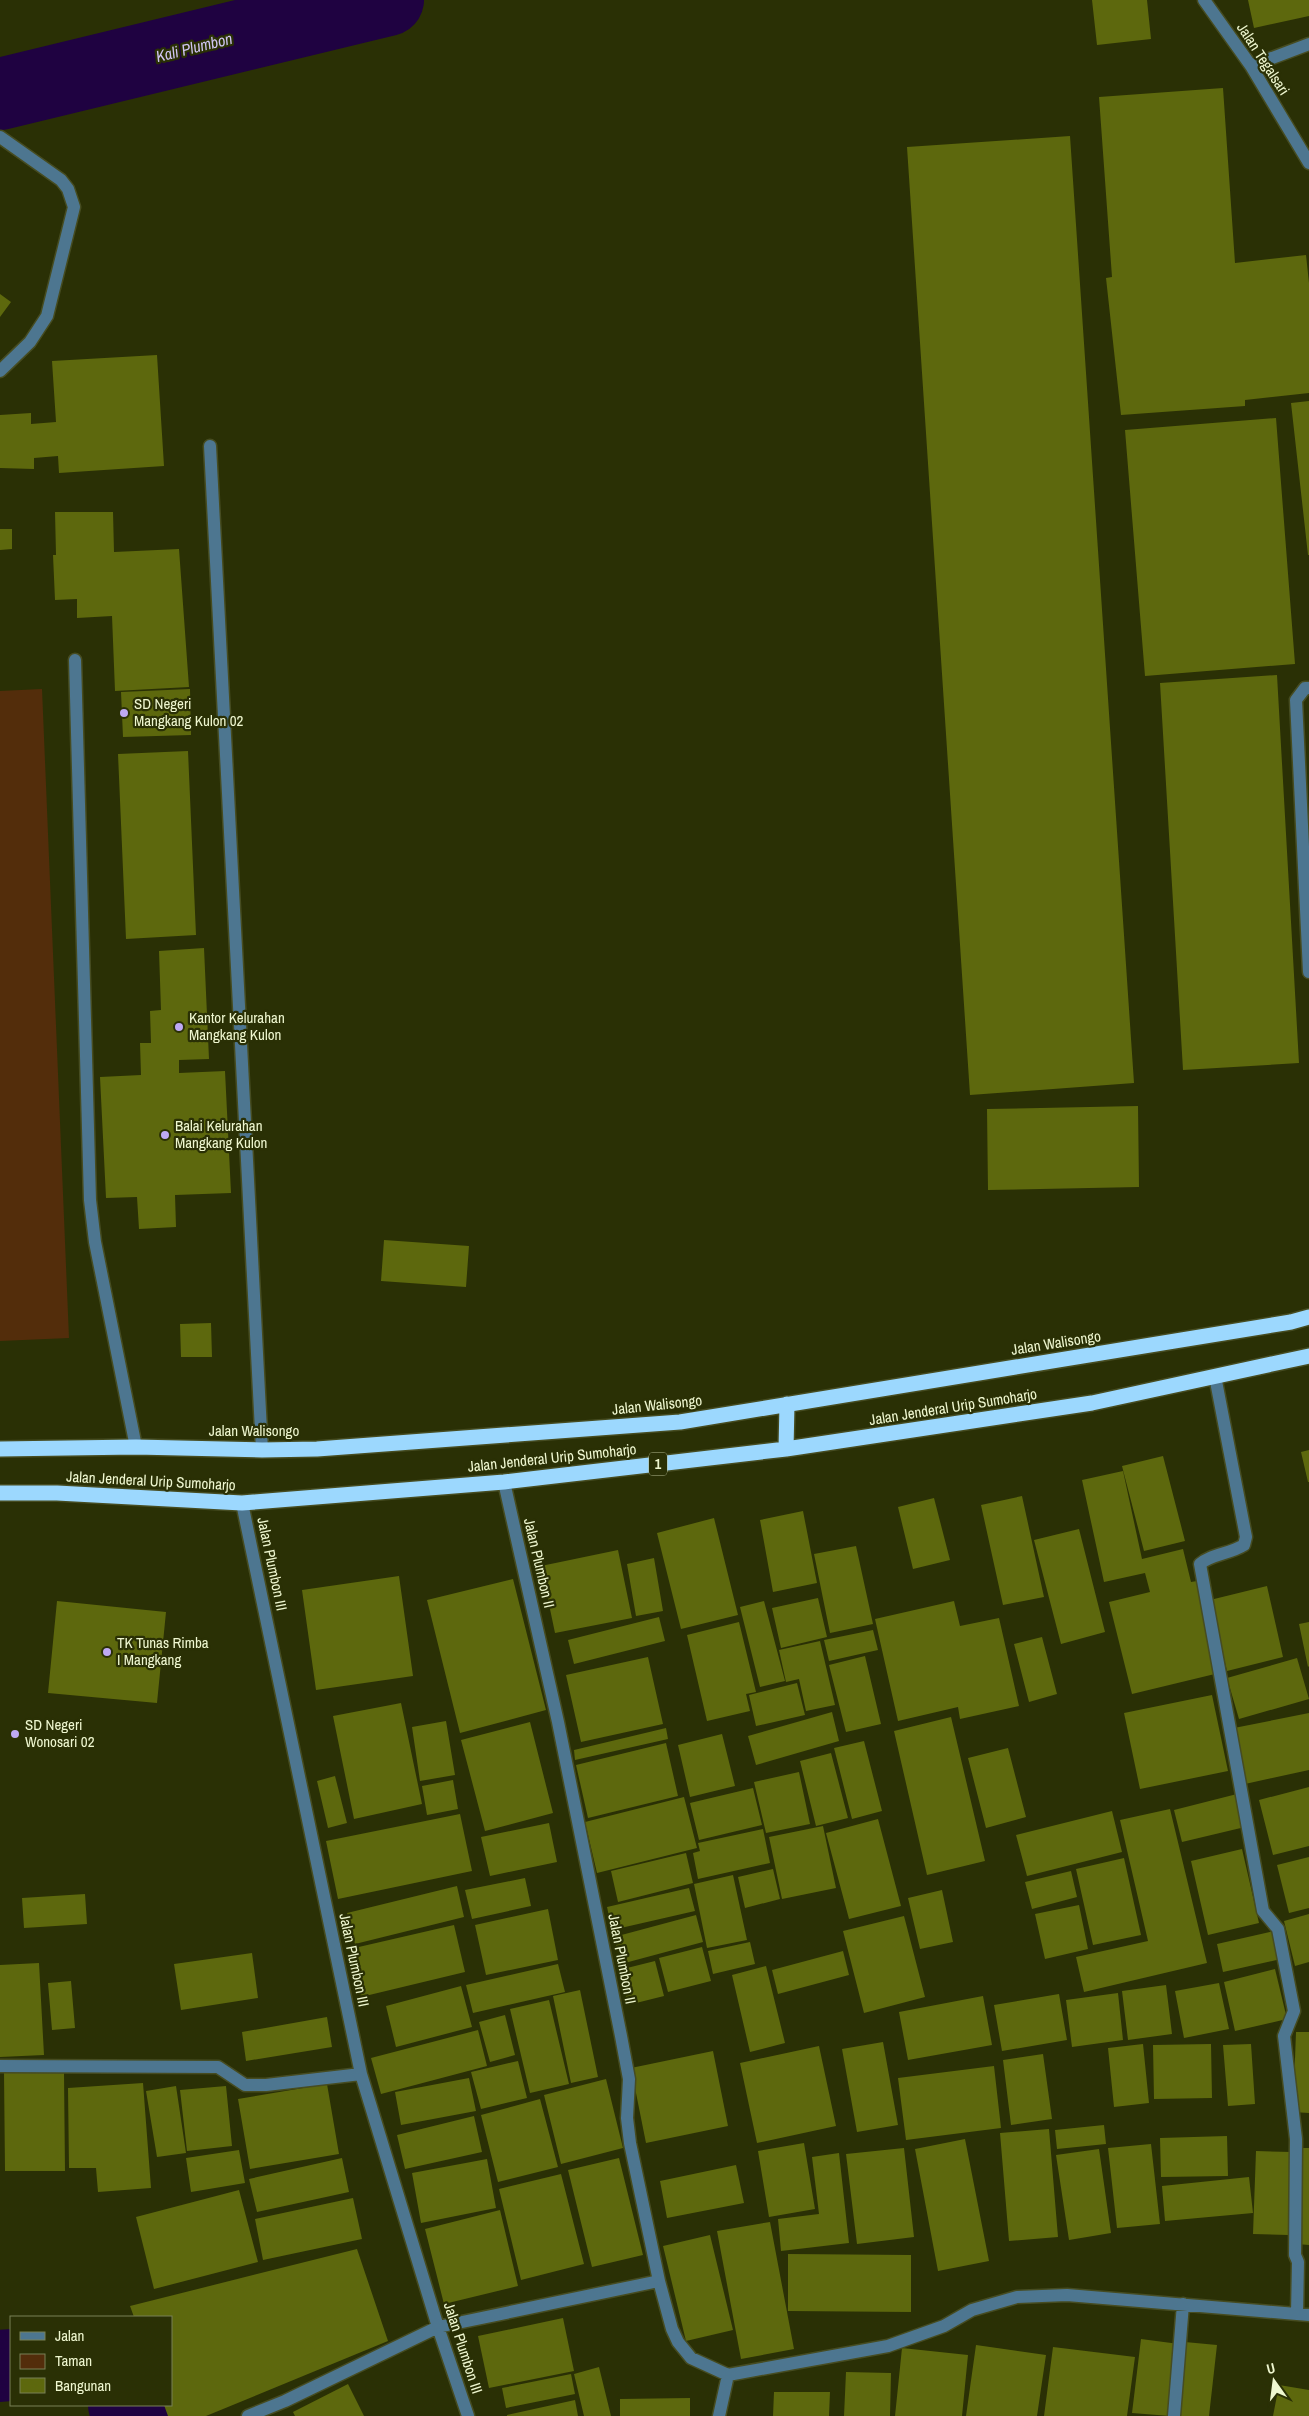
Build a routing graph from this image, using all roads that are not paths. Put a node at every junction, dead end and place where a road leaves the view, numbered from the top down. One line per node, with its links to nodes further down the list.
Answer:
1 (1204, 0): 3 (street, Jalan Tegalsari)
2 (1309, 44): 3 (street)
3 (1250, 66): 5 (street, Jalan Tegalsari)
4 (0, 137): 6 (street)
5 (1309, 163)
6 (0, 371)
7 (210, 446): 18 (street)
8 (75, 660): 15 (street)
9 (1309, 688): 10 (street)
10 (1309, 972)
11 (1309, 1317): 14 (highway, Jalan Walisongo)
12 (1309, 1356): 13 (highway, Jalan Jenderal Urip Sumoharjo / 1)
13 (1215, 1376): 17 (highway, Jalan Jenderal Urip Sumoharjo / 1); 26 (street)
14 (787, 1404): 17 (highway); 18 (highway, Jalan Walisongo)
15 (136, 1447): 16 (highway, Jalan Walisongo); 18 (highway, Jalan Walisongo)
16 (0, 1449)
17 (786, 1449): 19 (highway, Jalan Jenderal Urip Sumoharjo / 1)
18 (262, 1450)
19 (504, 1482): 21 (highway, Jalan Jenderal Urip Sumoharjo / 1); 24 (street, Jalan Plumbon II)
20 (0, 1493): 21 (highway, Jalan Jenderal Urip Sumoharjo / 1)
21 (242, 1502): 23 (street, Jalan Plumbon III)
22 (0, 2066): 23 (street)
23 (361, 2074): 27 (street, Jalan Plumbon III)
24 (659, 2280): 27 (street); 28 (street, Jalan Plumbon II)
25 (1183, 2304): 26 (street); 28 (street); 32 (street)
26 (1303, 2314)
27 (438, 2327): 29 (street); 30 (street, Jalan Plumbon III)
28 (728, 2375): 31 (street)
29 (248, 2416)
30 (468, 2416)
31 (719, 2416)
32 (1174, 2416)

